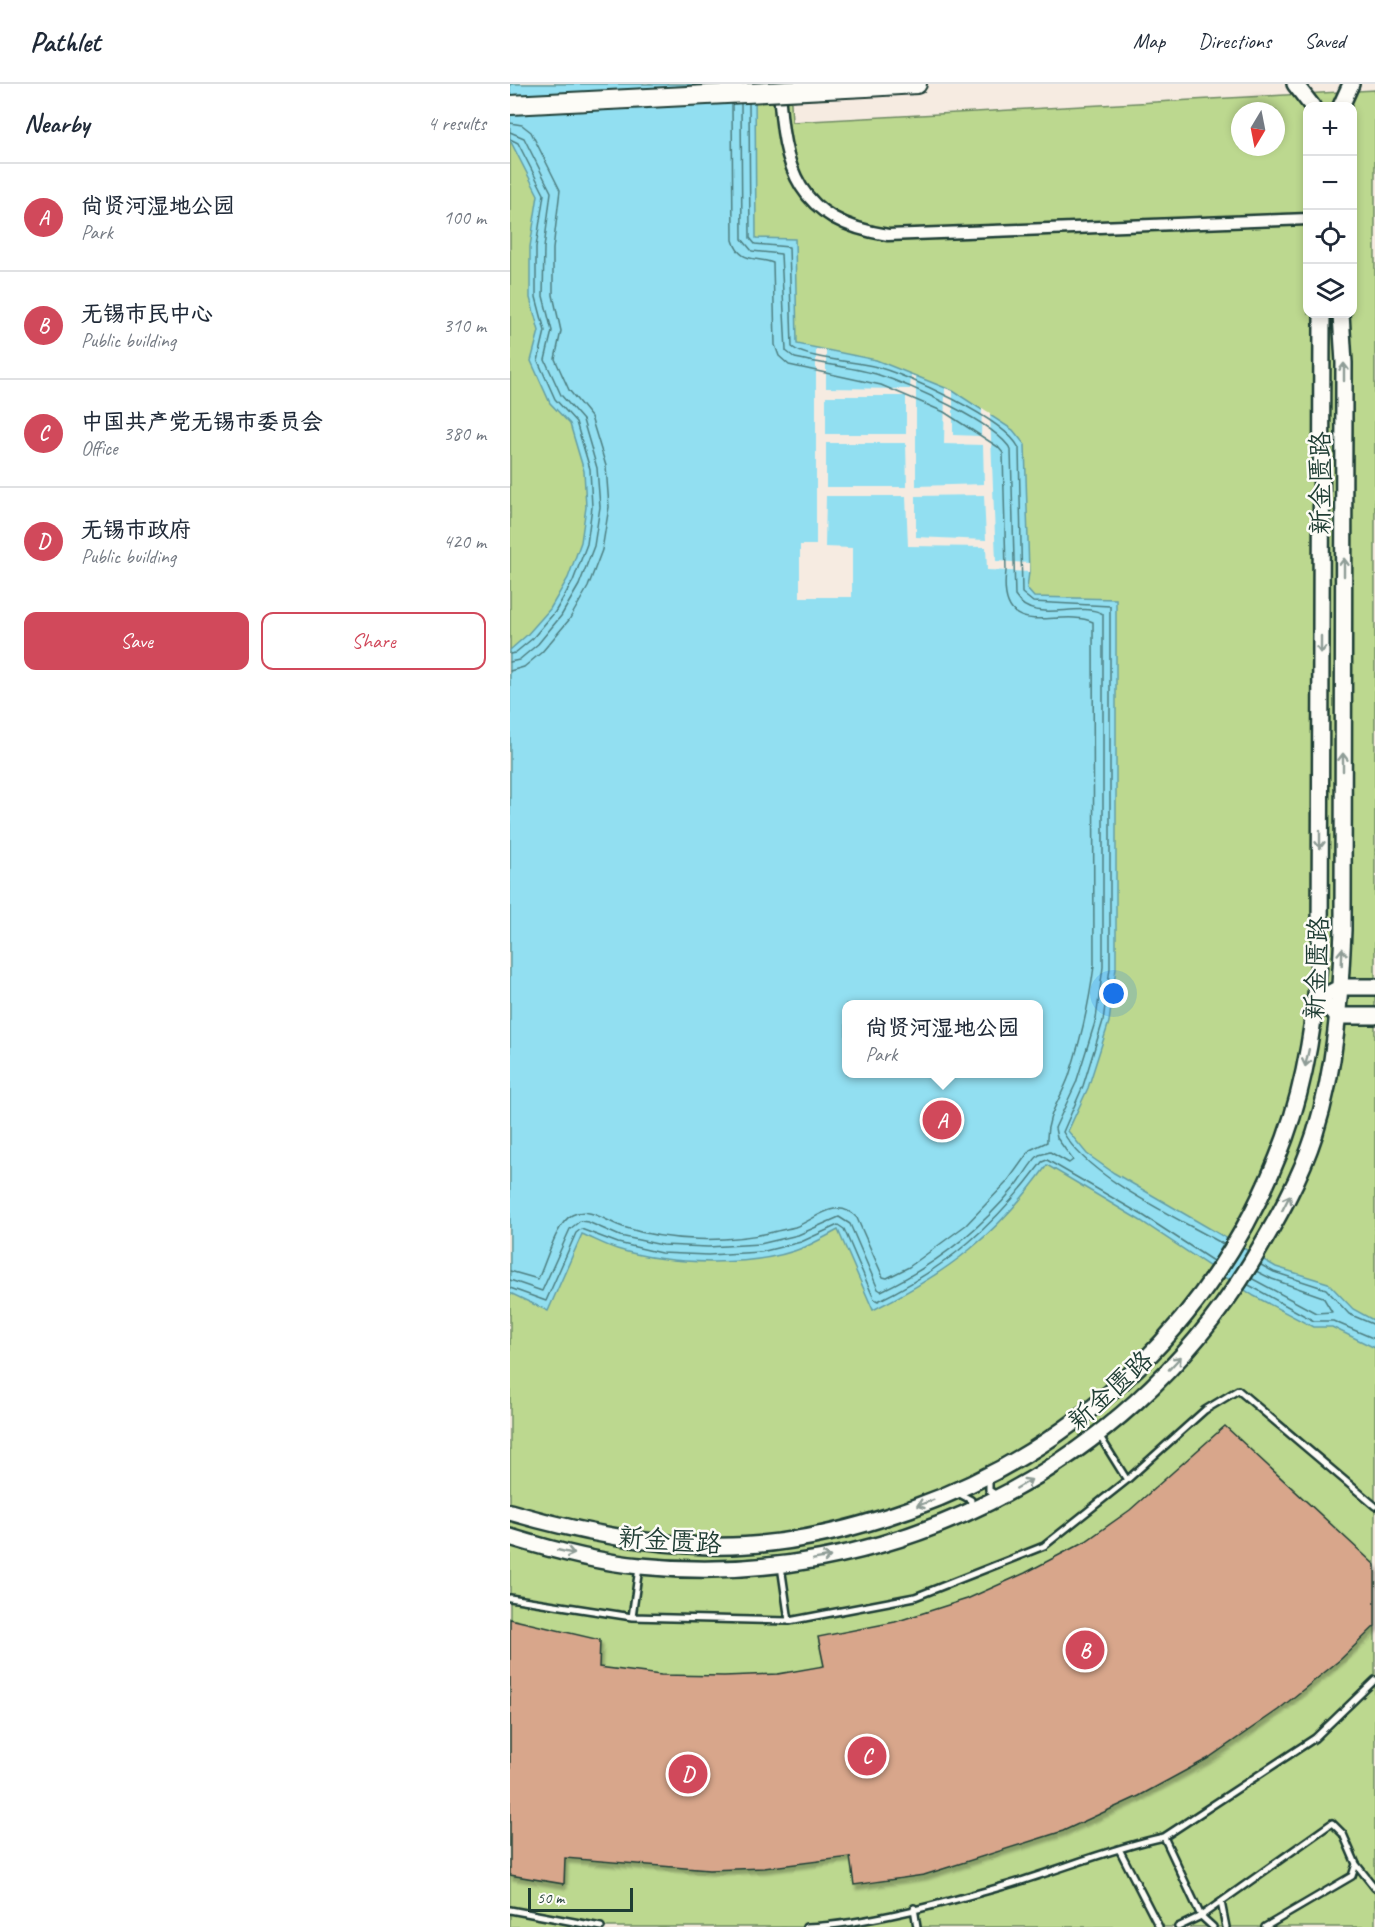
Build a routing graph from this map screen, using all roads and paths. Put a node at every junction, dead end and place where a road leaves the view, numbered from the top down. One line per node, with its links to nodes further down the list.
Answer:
1 (779, 84): 8 (street)
2 (917, 84): 7 (main road, bridge)
3 (1295, 84): 5 (street)
4 (1351, 84): 6 (street)
5 (1309, 102)
6 (1343, 102)
7 (510, 105)
8 (1303, 219)
9 (1322, 318): 13 (street, 新金匮路, one-way to 13)
10 (1341, 318): 11 (street, 新金匮路, one-way to 10)
11 (1341, 987): 12 (street); 13 (street); 14 (street, 新金匮路)
12 (1375, 987)
13 (1317, 1000): 14 (street); 17 (street, 新金匮路, one-way to 17)
14 (1339, 1016): 15 (street); 16 (street, 新金匮路, one-way to 14)
15 (1375, 1016)
16 (1099, 1435): 18 (lane); 20 (street, 新金匮路, one-way to 16)
17 (989, 1474): 19 (street, 新金匮路); 20 (lane)
18 (1127, 1480): 21 (lane); 29 (lane)
19 (954, 1492): 22 (street, 新金匮路, one-way to 22); 23 (lane)
20 (1004, 1496): 23 (street, 新金匮路)
21 (1375, 1506)
22 (510, 1512)
23 (966, 1515): 25 (street, 新金匮路, one-way to 23)
24 (510, 1537): 26 (street, 新金匮路, one-way to 26)
25 (781, 1564): 26 (street, 新金匮路); 29 (lane)
26 (639, 1566): 28 (lane)
27 (510, 1598): 28 (lane)
28 (632, 1617): 29 (lane)
29 (789, 1621)
30 (1375, 1680): 31 (lane)
31 (1164, 1837): 32 (lane); 38 (lane)
32 (1119, 1849): 36 (lane); 44 (lane)
33 (1356, 1864): 34 (lane); 35 (lane); 48 (lane)
34 (1375, 1888)
35 (1221, 1902): 38 (lane); 47 (lane)
36 (914, 1908): 40 (lane); 43 (lane)
37 (510, 1910): 39 (lane)
38 (1201, 1916): 45 (lane); 46 (lane)
39 (577, 1925): 41 (lane)
40 (847, 1926): 42 (lane)
41 (601, 1927)
42 (806, 1927)
43 (917, 1927)
44 (1159, 1927)
45 (1179, 1927)
46 (1213, 1927)
47 (1226, 1927)
48 (1265, 1927)

